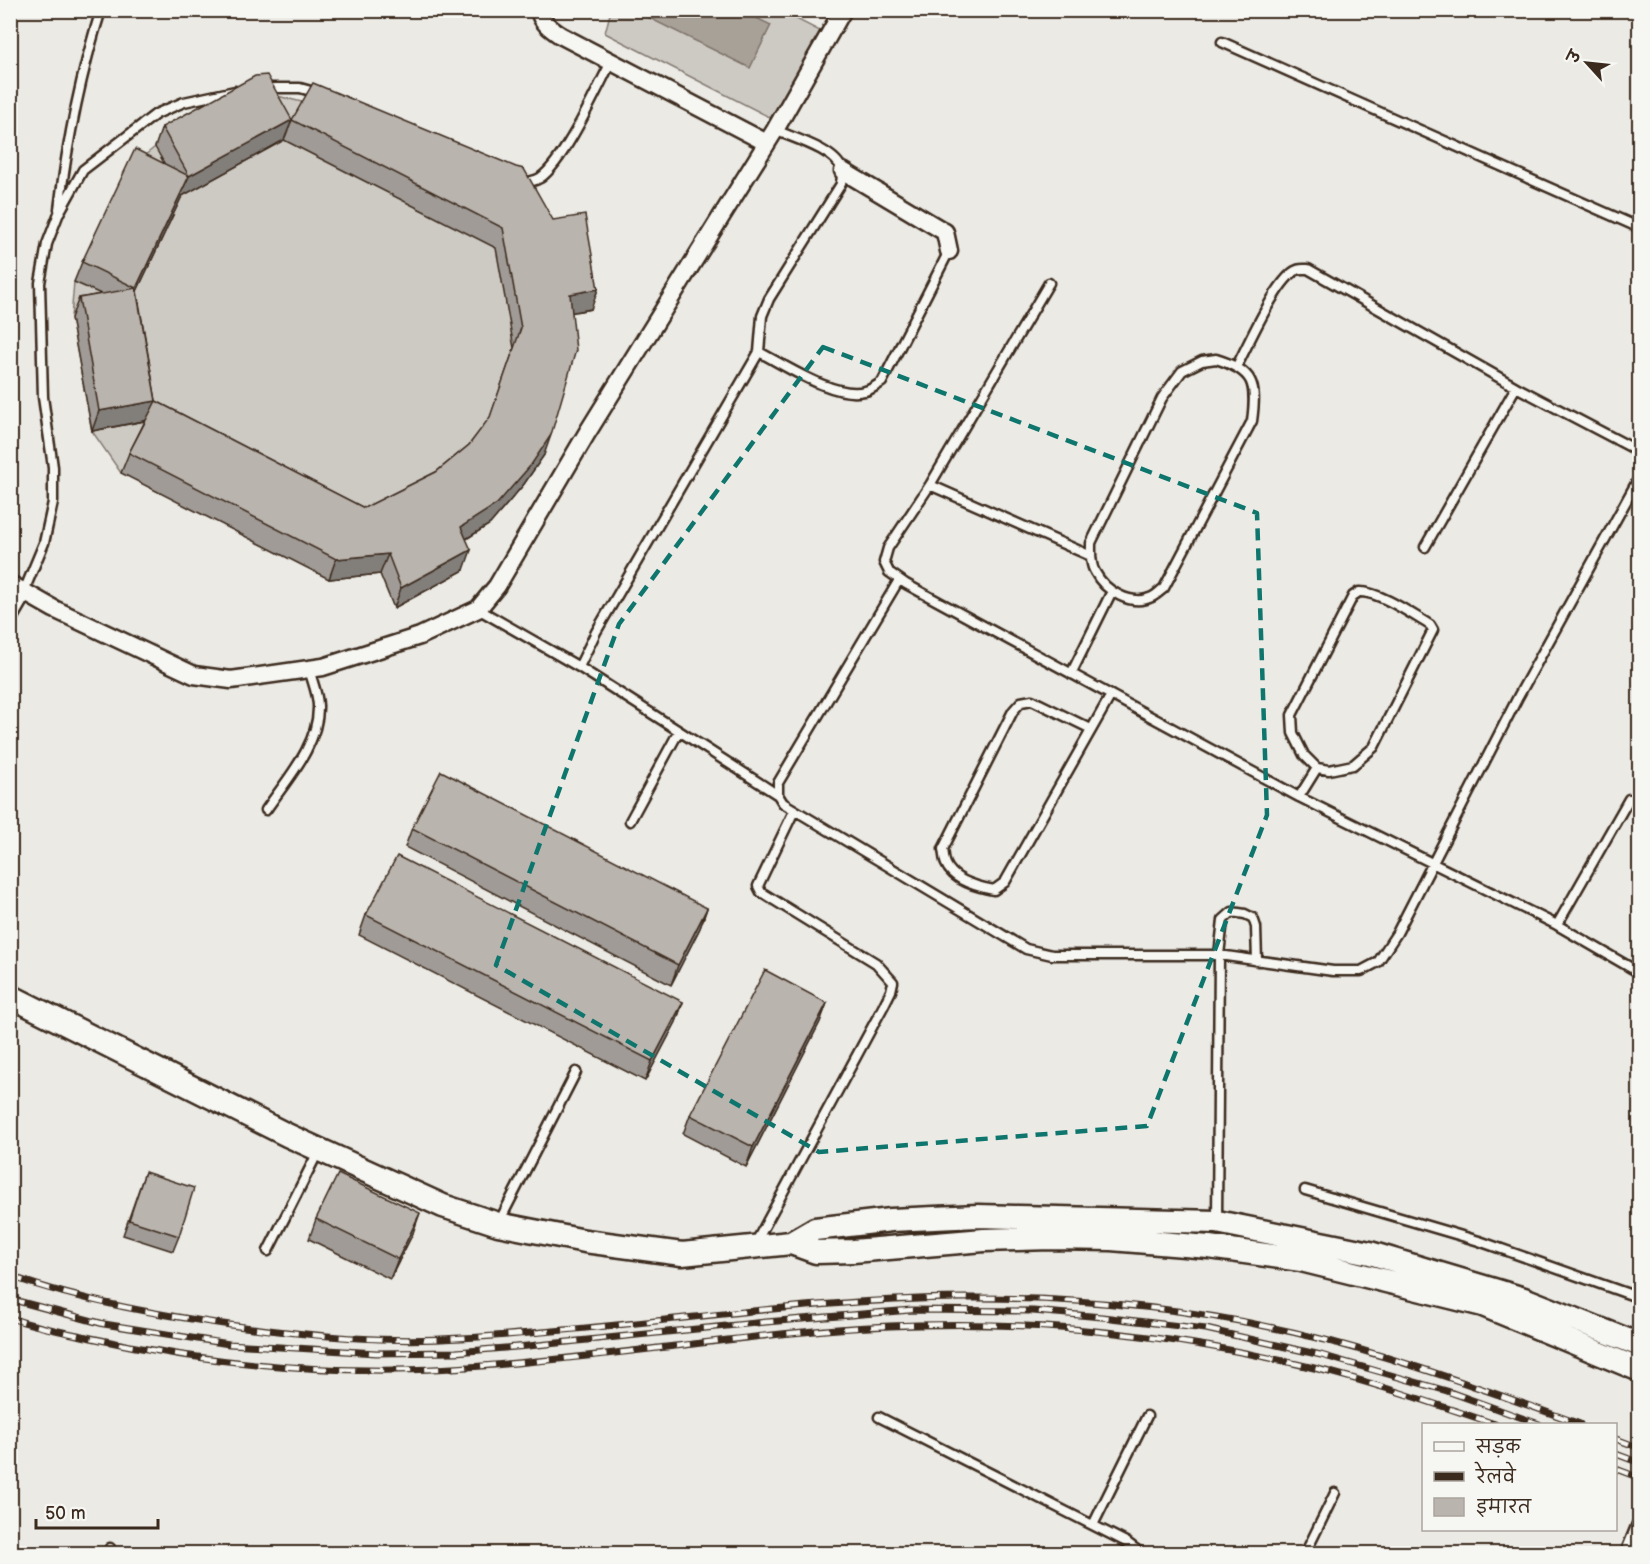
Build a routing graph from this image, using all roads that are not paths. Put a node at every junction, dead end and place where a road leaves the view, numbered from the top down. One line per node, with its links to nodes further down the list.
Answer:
1 (101, 10): 12 (lane)
2 (539, 10): 5 (street)
3 (843, 10): 9 (street)
4 (1222, 42): 13 (lane)
5 (611, 62): 9 (street); 11 (lane)
6 (255, 89): 8 (lane)
7 (244, 90): 12 (lane)
8 (324, 94)
9 (771, 136): 10 (lane); 27 (street)
10 (843, 171): 14 (street); 16 (lane)
11 (511, 181)
12 (58, 213): 25 (lane)
13 (1640, 228)
14 (949, 251): 16 (lane)
15 (1049, 283): 21 (lane)
16 (759, 352): 29 (lane)
17 (1237, 366): 18 (lane); 23 (lane); 26 (lane)
18 (1516, 387): 19 (lane); 22 (lane)
19 (1640, 452)
20 (1640, 476): 42 (lane)
21 (930, 485): 23 (lane); 24 (lane)
22 (1425, 547)
23 (1091, 556): 26 (lane)
24 (899, 580): 31 (lane); 36 (lane)
25 (17, 587): 28 (street); 30 (street)
26 (1112, 591): 31 (lane)
27 (478, 609): 29 (lane); 30 (street)
28 (10, 615)
29 (579, 668): 34 (lane)
30 (309, 669): 39 (lane)
31 (1071, 674): 32 (lane)
32 (1111, 695): 33 (lane); 37 (lane)
33 (1091, 729): 33 (lane)
34 (680, 731): 36 (lane); 41 (lane)
35 (1317, 768): 35 (lane); 37 (lane)
36 (778, 795): 40 (lane)
37 (1299, 797): 42 (lane)
38 (1629, 800): 43 (lane)
39 (266, 810)
40 (794, 811): 44 (lane); 54 (lane)
41 (630, 821)
42 (1434, 863): 43 (lane); 45 (lane)
43 (1557, 925): 46 (lane)
44 (1219, 955): 45 (lane); 45 (lane); 51 (lane)
45 (1257, 961)
46 (1640, 973)
47 (10, 996): 49 (street)
48 (576, 1072): 52 (lane)
49 (319, 1150): 52 (street); 55 (lane)
50 (1305, 1190): 56 (lane)
51 (1217, 1222): 53 (street); 57 (street)
52 (498, 1224): 54 (street)
53 (791, 1243): 54 (street); 58 (street)
54 (754, 1247)
55 (268, 1251)
56 (1640, 1298)
57 (1640, 1344)
58 (1640, 1370)
59 (1147, 1416): 62 (lane)
60 (879, 1417): 62 (lane)
61 (1335, 1493): 65 (lane)
62 (1093, 1525): 64 (lane)
63 (1640, 1527): 66 (street)
64 (1142, 1554)
65 (1305, 1554)
66 (1629, 1554)

